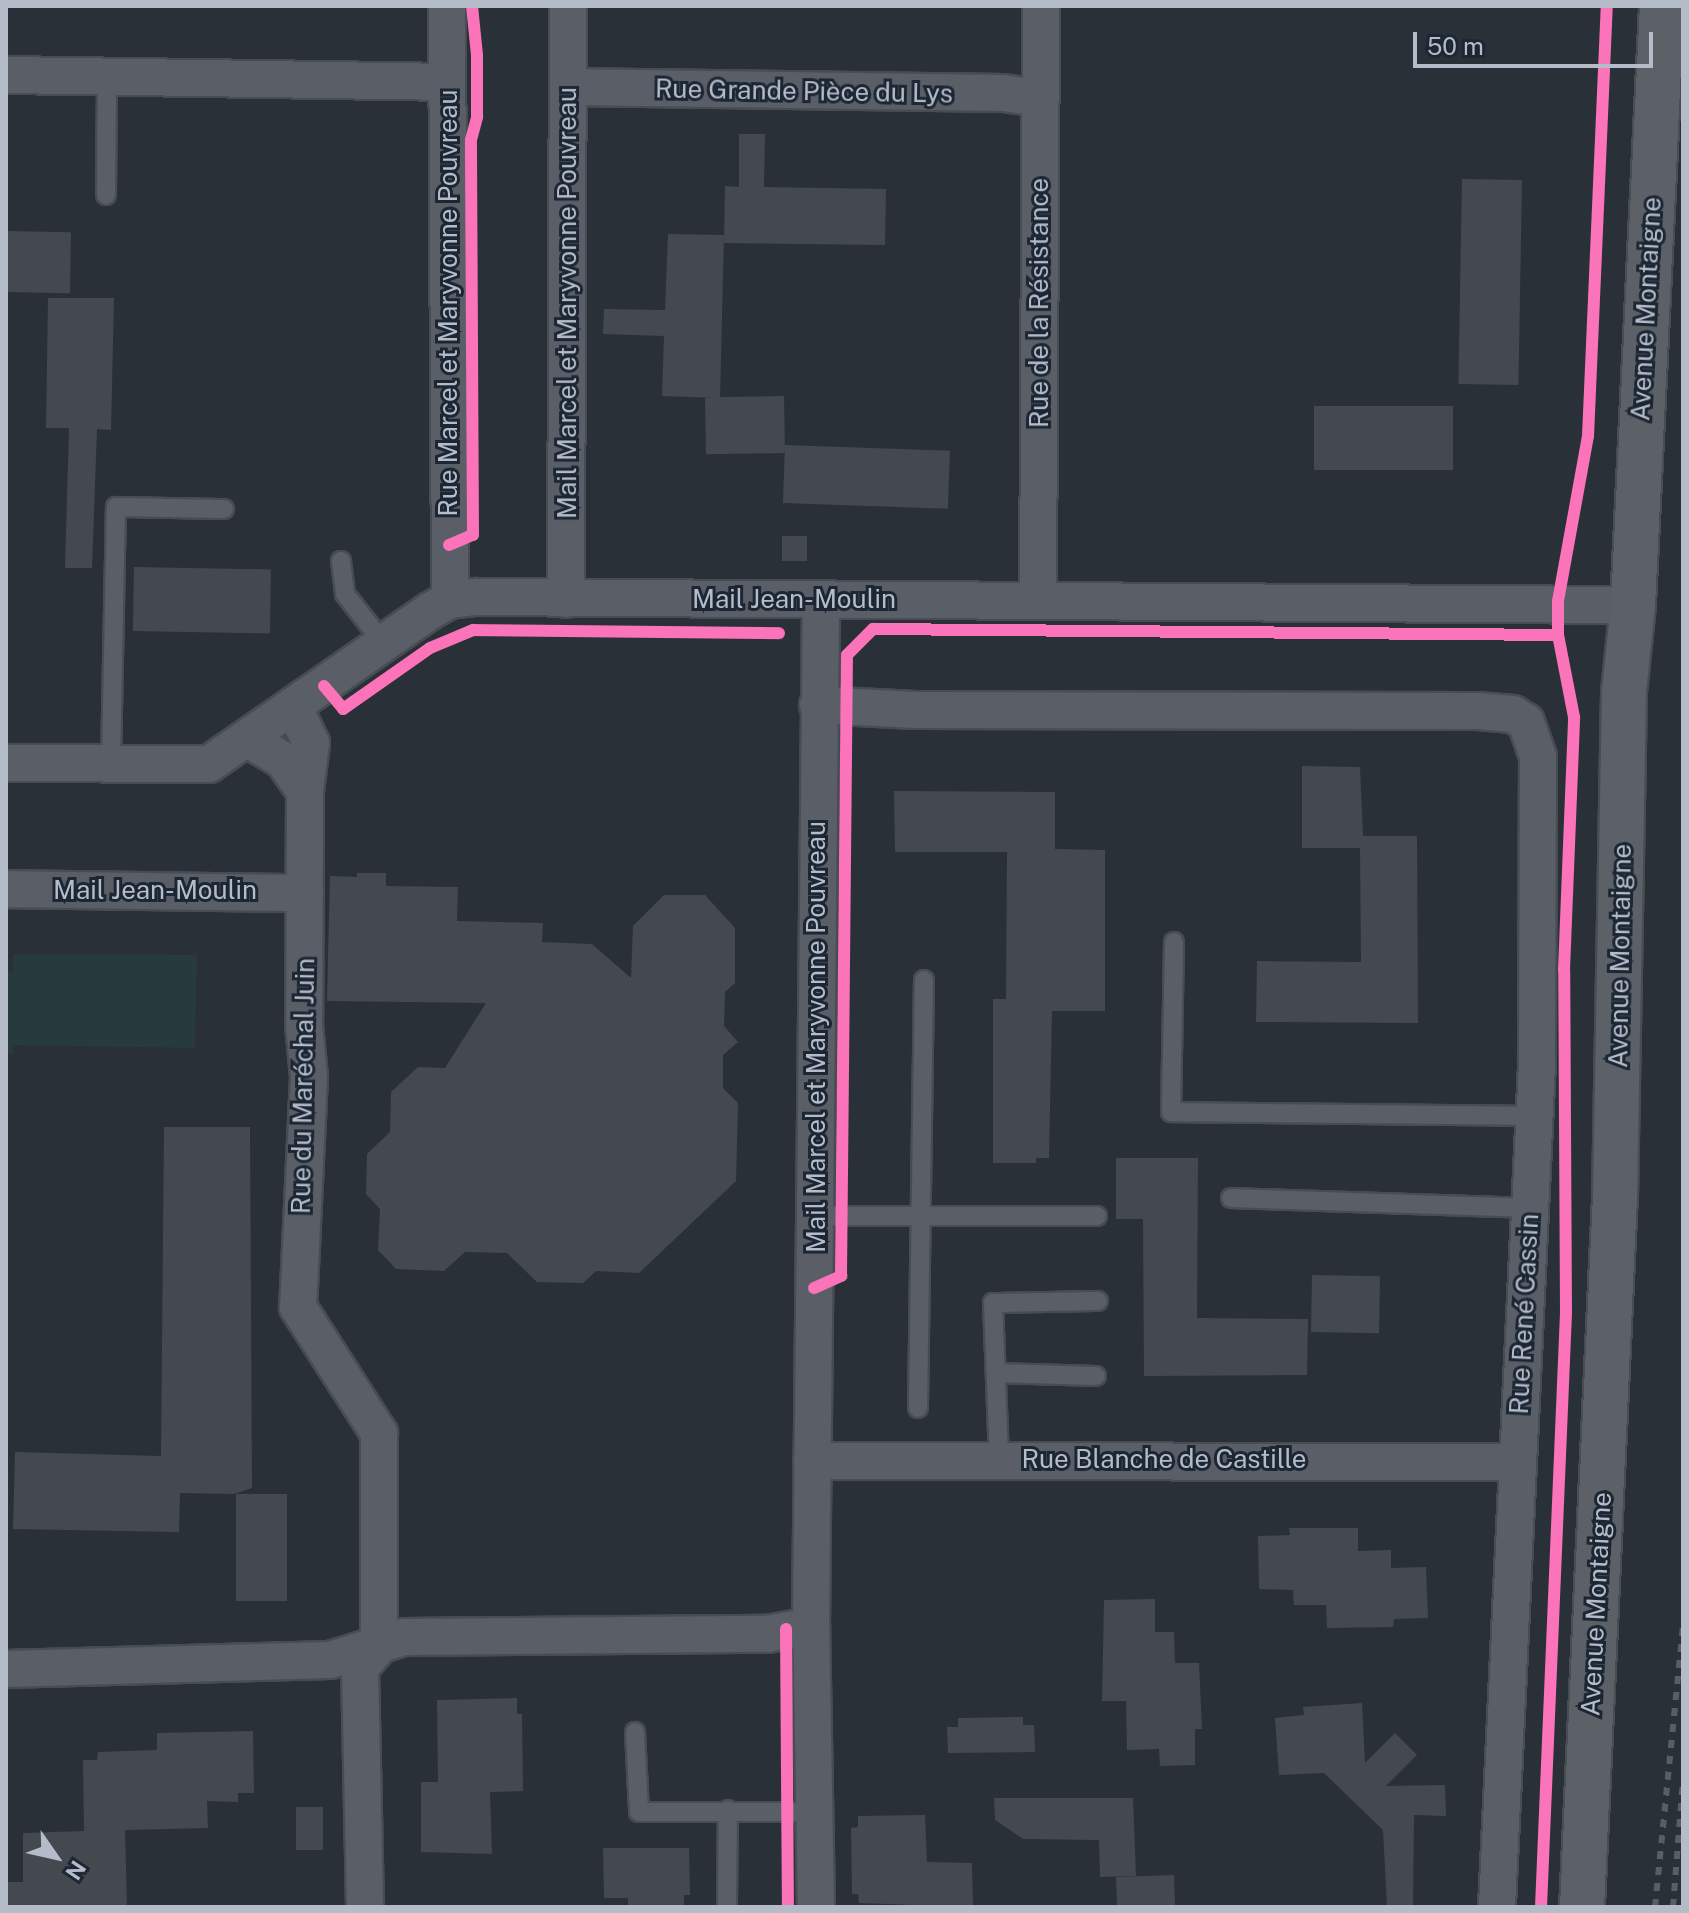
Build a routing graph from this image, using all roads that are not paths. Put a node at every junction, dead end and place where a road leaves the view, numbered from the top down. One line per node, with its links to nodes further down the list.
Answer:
1 (447, 6): 7 (street, Rue Marcel et Maryvonne Pouvreau)
2 (568, 6): 8 (street, Mail Marcel et Maryvonne Pouvreau)
3 (1041, 6): 9 (street, Rue de la Résistance)
4 (1662, 6): 17 (main road, Avenue Montaigne)
5 (6, 75): 6 (street)
6 (107, 76): 7 (street); 10 (lane)
7 (446, 82): 15 (street, Rue Marcel et Maryvonne Pouvreau)
8 (568, 87): 9 (street, Rue Grande Pièce du Lys); 13 (street, Mail Marcel et Maryvonne Pouvreau)
9 (1040, 98): 16 (street, Rue de la Résistance)
10 (106, 195)
11 (224, 509): 23 (lane)
12 (341, 561): 18 (lane)
13 (566, 599): 14 (street, Mail Jean-Moulin); 15 (street, Mail Jean-Moulin)
14 (821, 599): 16 (street, Mail Jean-Moulin); 19 (street, Mail Marcel et Maryvonne Pouvreau)
15 (450, 600): 18 (street)
16 (1038, 600): 17 (street, Mail Jean-Moulin)
17 (1633, 605): 52 (main road, Avenue Montaigne)
18 (384, 644): 20 (street)
19 (818, 705): 29 (street, Rue René Cassin); 32 (street, Mail Marcel et Maryvonne Pouvreau)
20 (294, 708): 21 (street); 24 (street, Rue du Maréchal Juin)
21 (248, 739): 23 (street); 24 (street)
22 (6, 763): 23 (street)
23 (111, 764)
24 (305, 791): 26 (street, Rue du Maréchal Juin)
25 (6, 889): 26 (street, Mail Jean-Moulin)
26 (305, 893): 43 (street, Rue du Maréchal Juin)
27 (1174, 942): 29 (lane)
28 (924, 980): 33 (lane)
29 (1535, 1116): 31 (street, Rue René Cassin)
30 (1231, 1198): 31 (lane)
31 (1530, 1208): 41 (street, Rue René Cassin)
32 (815, 1216): 33 (lane); 40 (street, Mail Marcel et Maryvonne Pouvreau)
33 (922, 1216): 34 (lane); 38 (lane)
34 (1097, 1216)
35 (1098, 1301): 36 (lane)
36 (997, 1373): 37 (lane); 39 (lane)
37 (1096, 1376)
38 (918, 1408)
39 (999, 1459): 40 (street, Rue Blanche de Castille); 41 (street, Rue Blanche de Castille)
40 (812, 1461): 42 (street, Mail Marcel et Maryvonne Pouvreau)
41 (1515, 1462): 51 (street, Rue René Cassin)
42 (811, 1626): 43 (street); 47 (street, Mail Marcel et Maryvonne Pouvreau)
43 (379, 1646): 44 (street); 49 (street)
44 (6, 1669)
45 (635, 1732): 46 (lane)
46 (728, 1810): 47 (lane); 48 (lane)
47 (815, 1812): 50 (street, Mail Marcel et Maryvonne Pouvreau)
48 (727, 1902)
49 (365, 1907)
50 (816, 1907)
51 (1497, 1907)
52 (1582, 1907)

